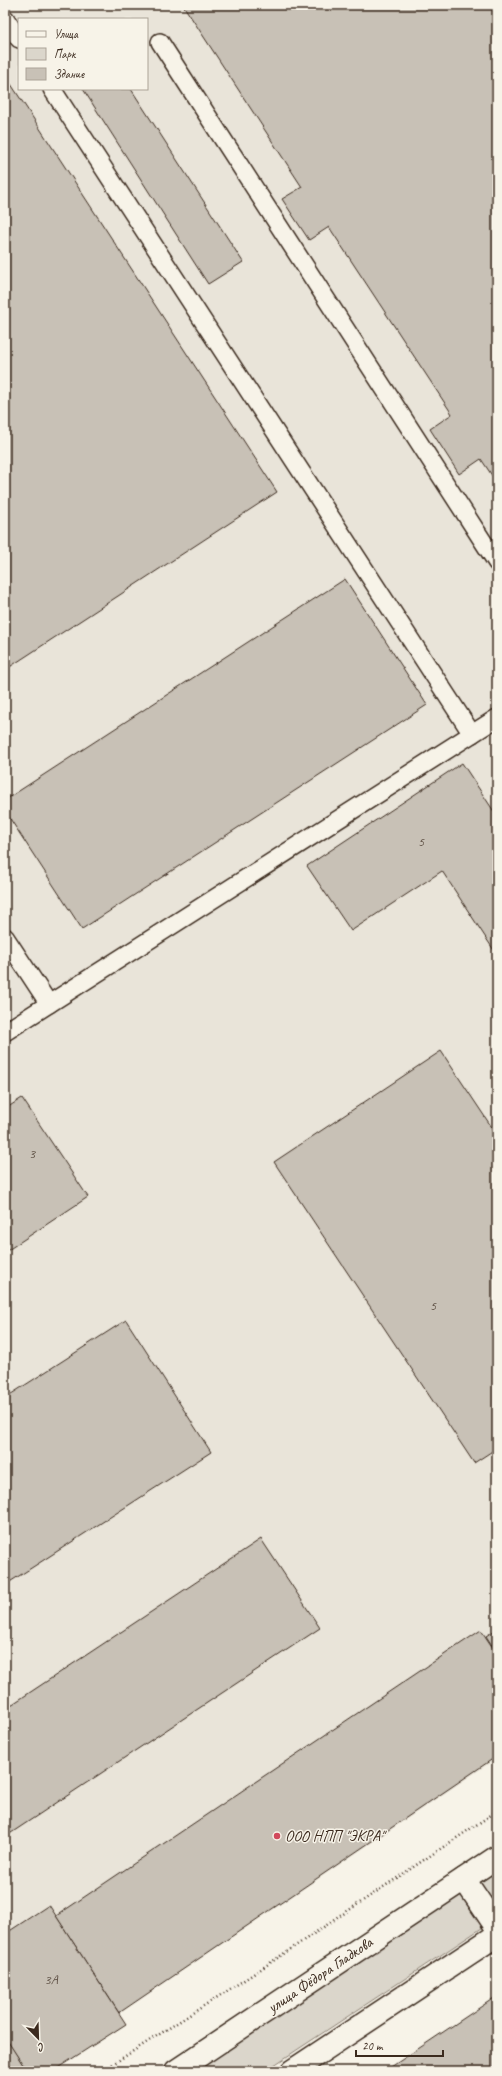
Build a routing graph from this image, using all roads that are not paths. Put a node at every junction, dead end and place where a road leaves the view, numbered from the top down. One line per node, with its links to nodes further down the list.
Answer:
1 (5, 18): 2 (lane)
2 (18, 38)
3 (160, 42): 5 (lane)
4 (53, 90): 7 (lane)
5 (497, 563)
6 (497, 718): 7 (lane)
7 (472, 734): 9 (lane)
8 (5, 937): 9 (lane)
9 (49, 1004): 10 (lane)
10 (5, 1032)
11 (497, 1857): 12 (main road, улица Фёдора Гладкова)
12 (464, 1879): 13 (main road); 15 (main road, улица Фёдора Гладкова)
13 (497, 1928)
14 (497, 1935): 16 (main road)
15 (176, 2071)
16 (292, 2071)

